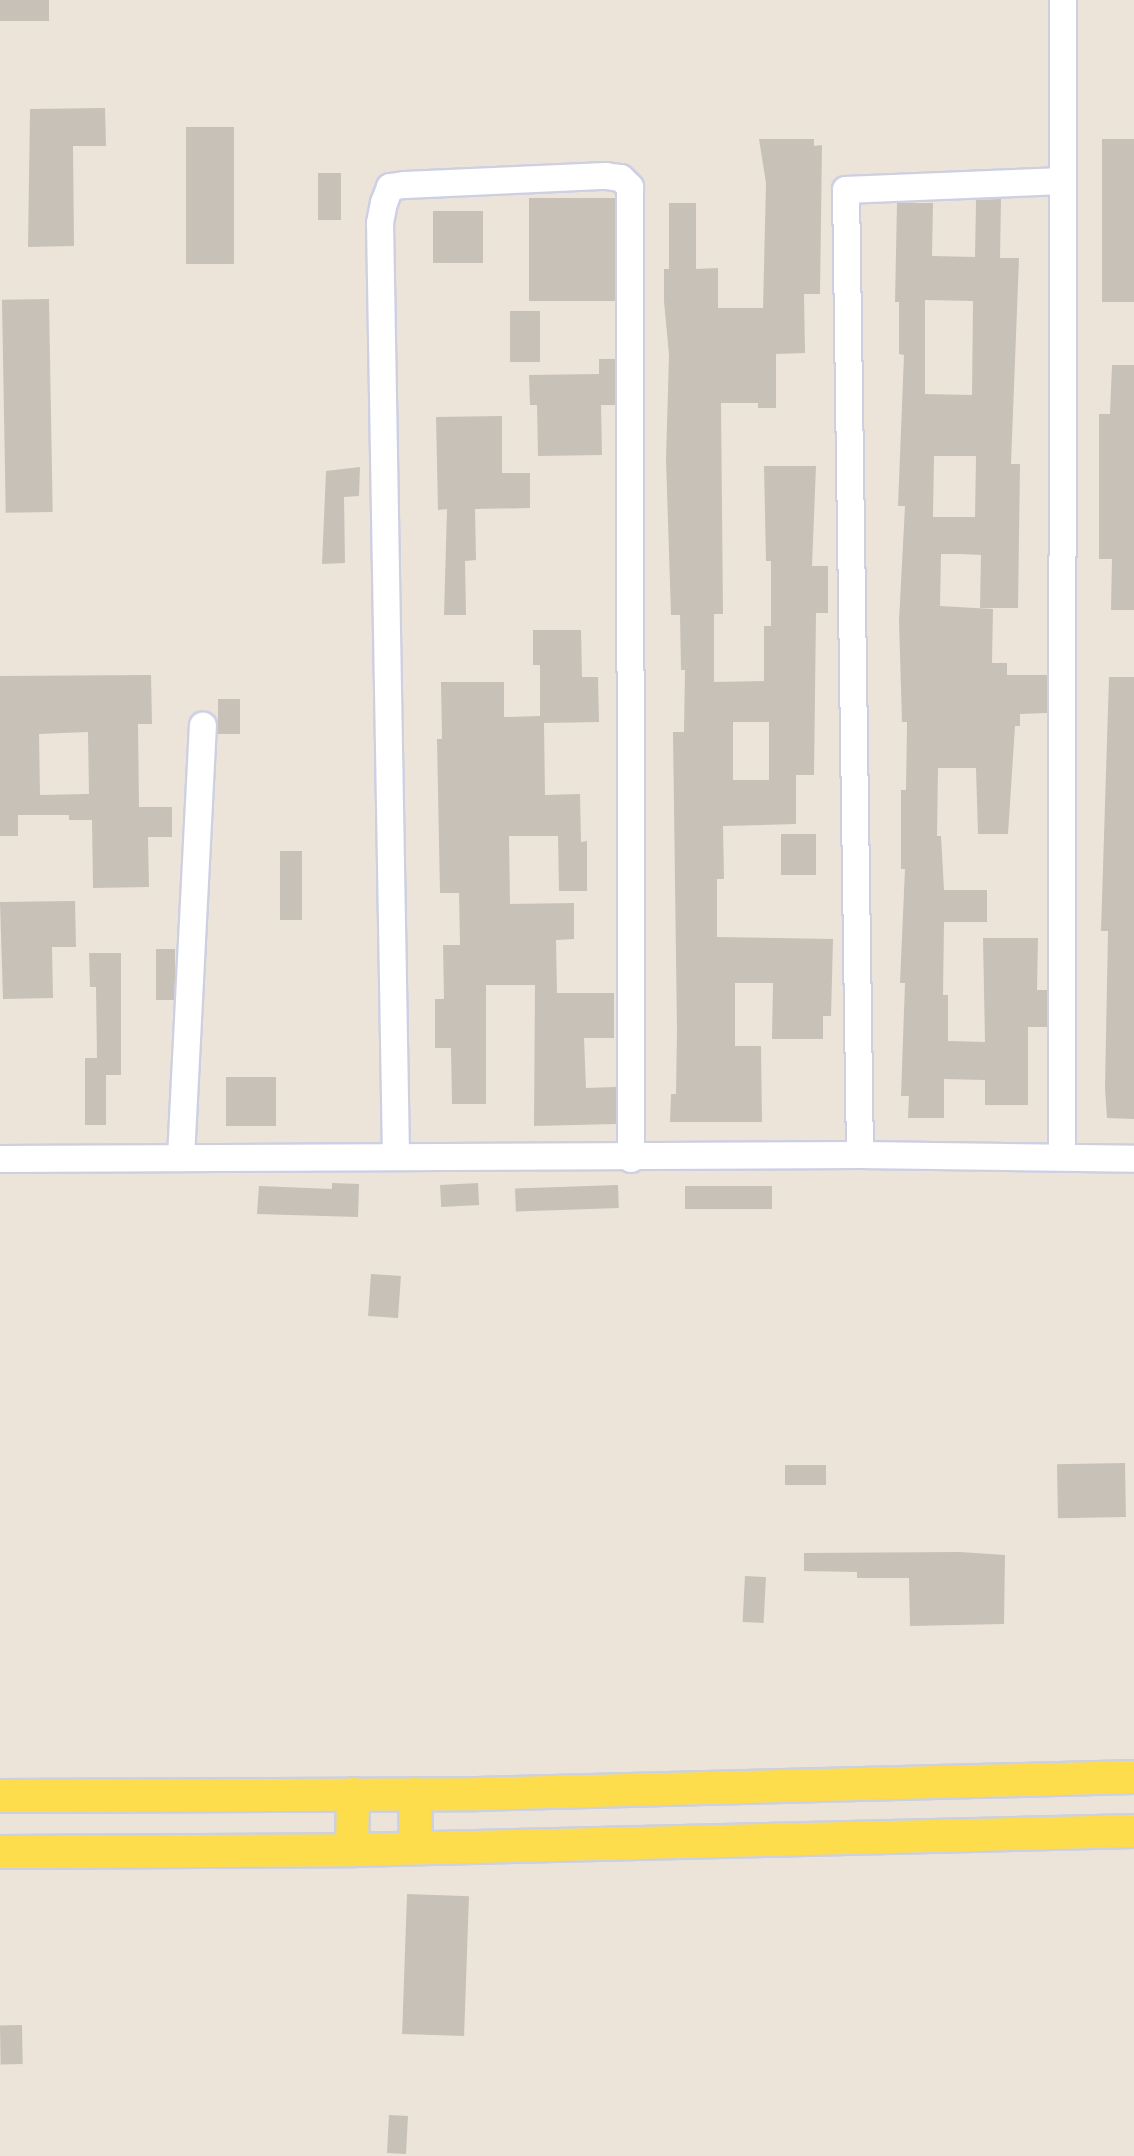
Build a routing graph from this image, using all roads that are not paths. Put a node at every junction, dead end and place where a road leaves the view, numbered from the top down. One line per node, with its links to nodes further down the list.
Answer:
1 (1063, 0): 2 (street)
2 (1062, 180): 4 (street); 6 (street)
3 (203, 726): 7 (street)
4 (860, 1155): 6 (street); 8 (street)
5 (396, 1157): 7 (street); 8 (street); 8 (street)
6 (1062, 1157): 9 (street)
7 (181, 1158): 10 (street)
8 (631, 1159)
9 (1134, 1159)
10 (0, 1160)
11 (1134, 1777): 13 (main road)
12 (353, 1794): 13 (main road); 14 (main road); 17 (main road)
13 (415, 1794): 16 (main road)
14 (0, 1796)
15 (1134, 1831): 16 (main road)
16 (416, 1848): 17 (main road)
17 (352, 1850): 18 (main road)
18 (0, 1852)

